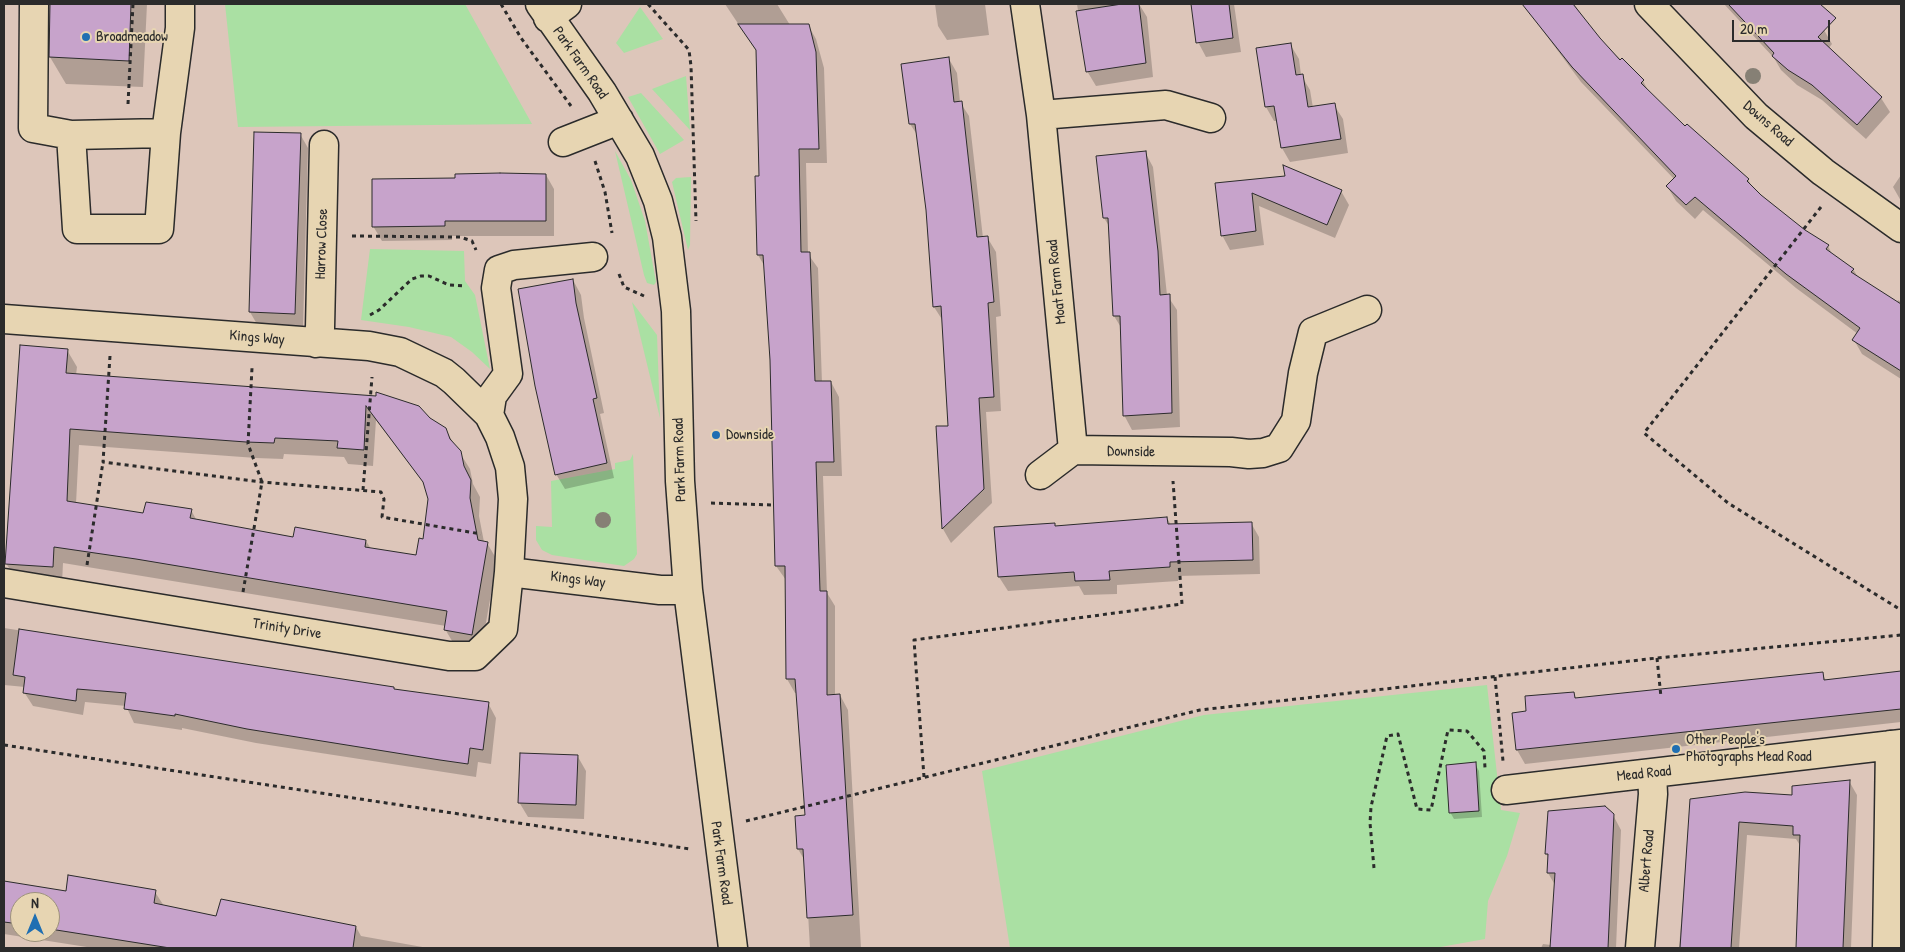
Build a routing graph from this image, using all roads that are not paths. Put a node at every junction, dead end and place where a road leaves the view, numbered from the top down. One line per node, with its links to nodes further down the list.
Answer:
1 (34, 4): 10 (street)
2 (180, 4): 9 (street)
3 (1025, 4): 6 (street, Moat Farm Road)
4 (1649, 4): 13 (street, Downs Road)
5 (552, 8): 8 (street, Park Farm Road)
6 (1041, 115): 7 (street); 19 (street, Moat Farm Road)
7 (1211, 118)
8 (619, 120): 11 (street); 23 (street, Park Farm Road)
9 (166, 133): 10 (street); 10 (street)
10 (71, 135)
11 (563, 142)
12 (324, 145): 17 (street, Harrow Close)
13 (1901, 228)
14 (593, 257): 18 (street)
15 (1367, 310): 19 (street, Downside)
16 (4, 319): 17 (street, Kings Way)
17 (316, 343): 18 (street, Kings Way)
18 (489, 415): 21 (street, Kings Way)
19 (1073, 450): 20 (street)
20 (1040, 475)
21 (509, 572): 22 (street, Trinity Drive); 23 (street, Kings Way)
22 (4, 583)
23 (688, 590): 27 (street, Park Farm Road)
24 (1896, 744): 25 (street, Mead Road); 29 (street)
25 (1652, 773): 26 (street, Mead Road); 28 (street, Albert Road)
26 (1506, 790)
27 (733, 948)
28 (1640, 948)
29 (1887, 948)

